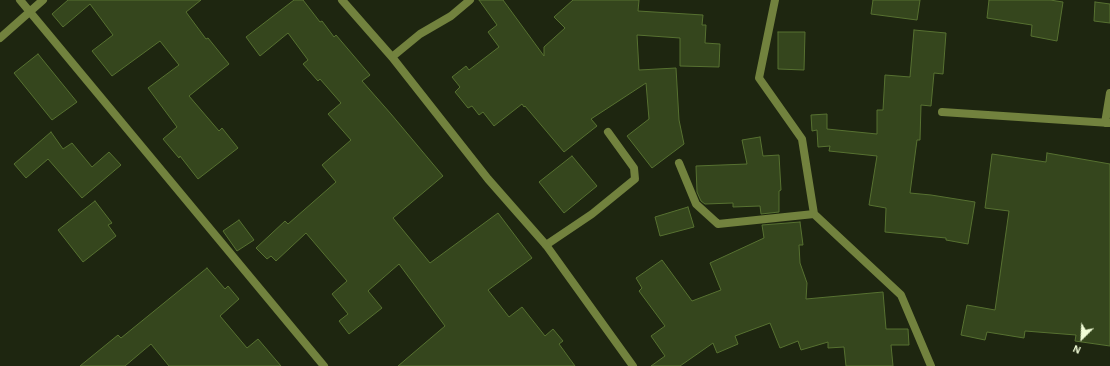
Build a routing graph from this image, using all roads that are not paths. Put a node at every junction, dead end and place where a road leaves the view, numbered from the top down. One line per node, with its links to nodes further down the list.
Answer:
1 (20, 0): 6 (street)
2 (43, 0): 6 (street)
3 (342, 0): 8 (street)
4 (470, 0): 8 (street)
5 (775, 0): 14 (street)
6 (31, 12): 7 (street); 16 (street)
7 (0, 38)
8 (392, 57): 15 (street)
9 (1110, 93): 11 (street)
10 (942, 112): 11 (street)
11 (1107, 123)
12 (608, 132): 15 (street)
13 (679, 163): 14 (street)
14 (814, 214): 18 (street)
15 (546, 245): 17 (street)
16 (324, 366)
17 (633, 366)
18 (931, 366)

